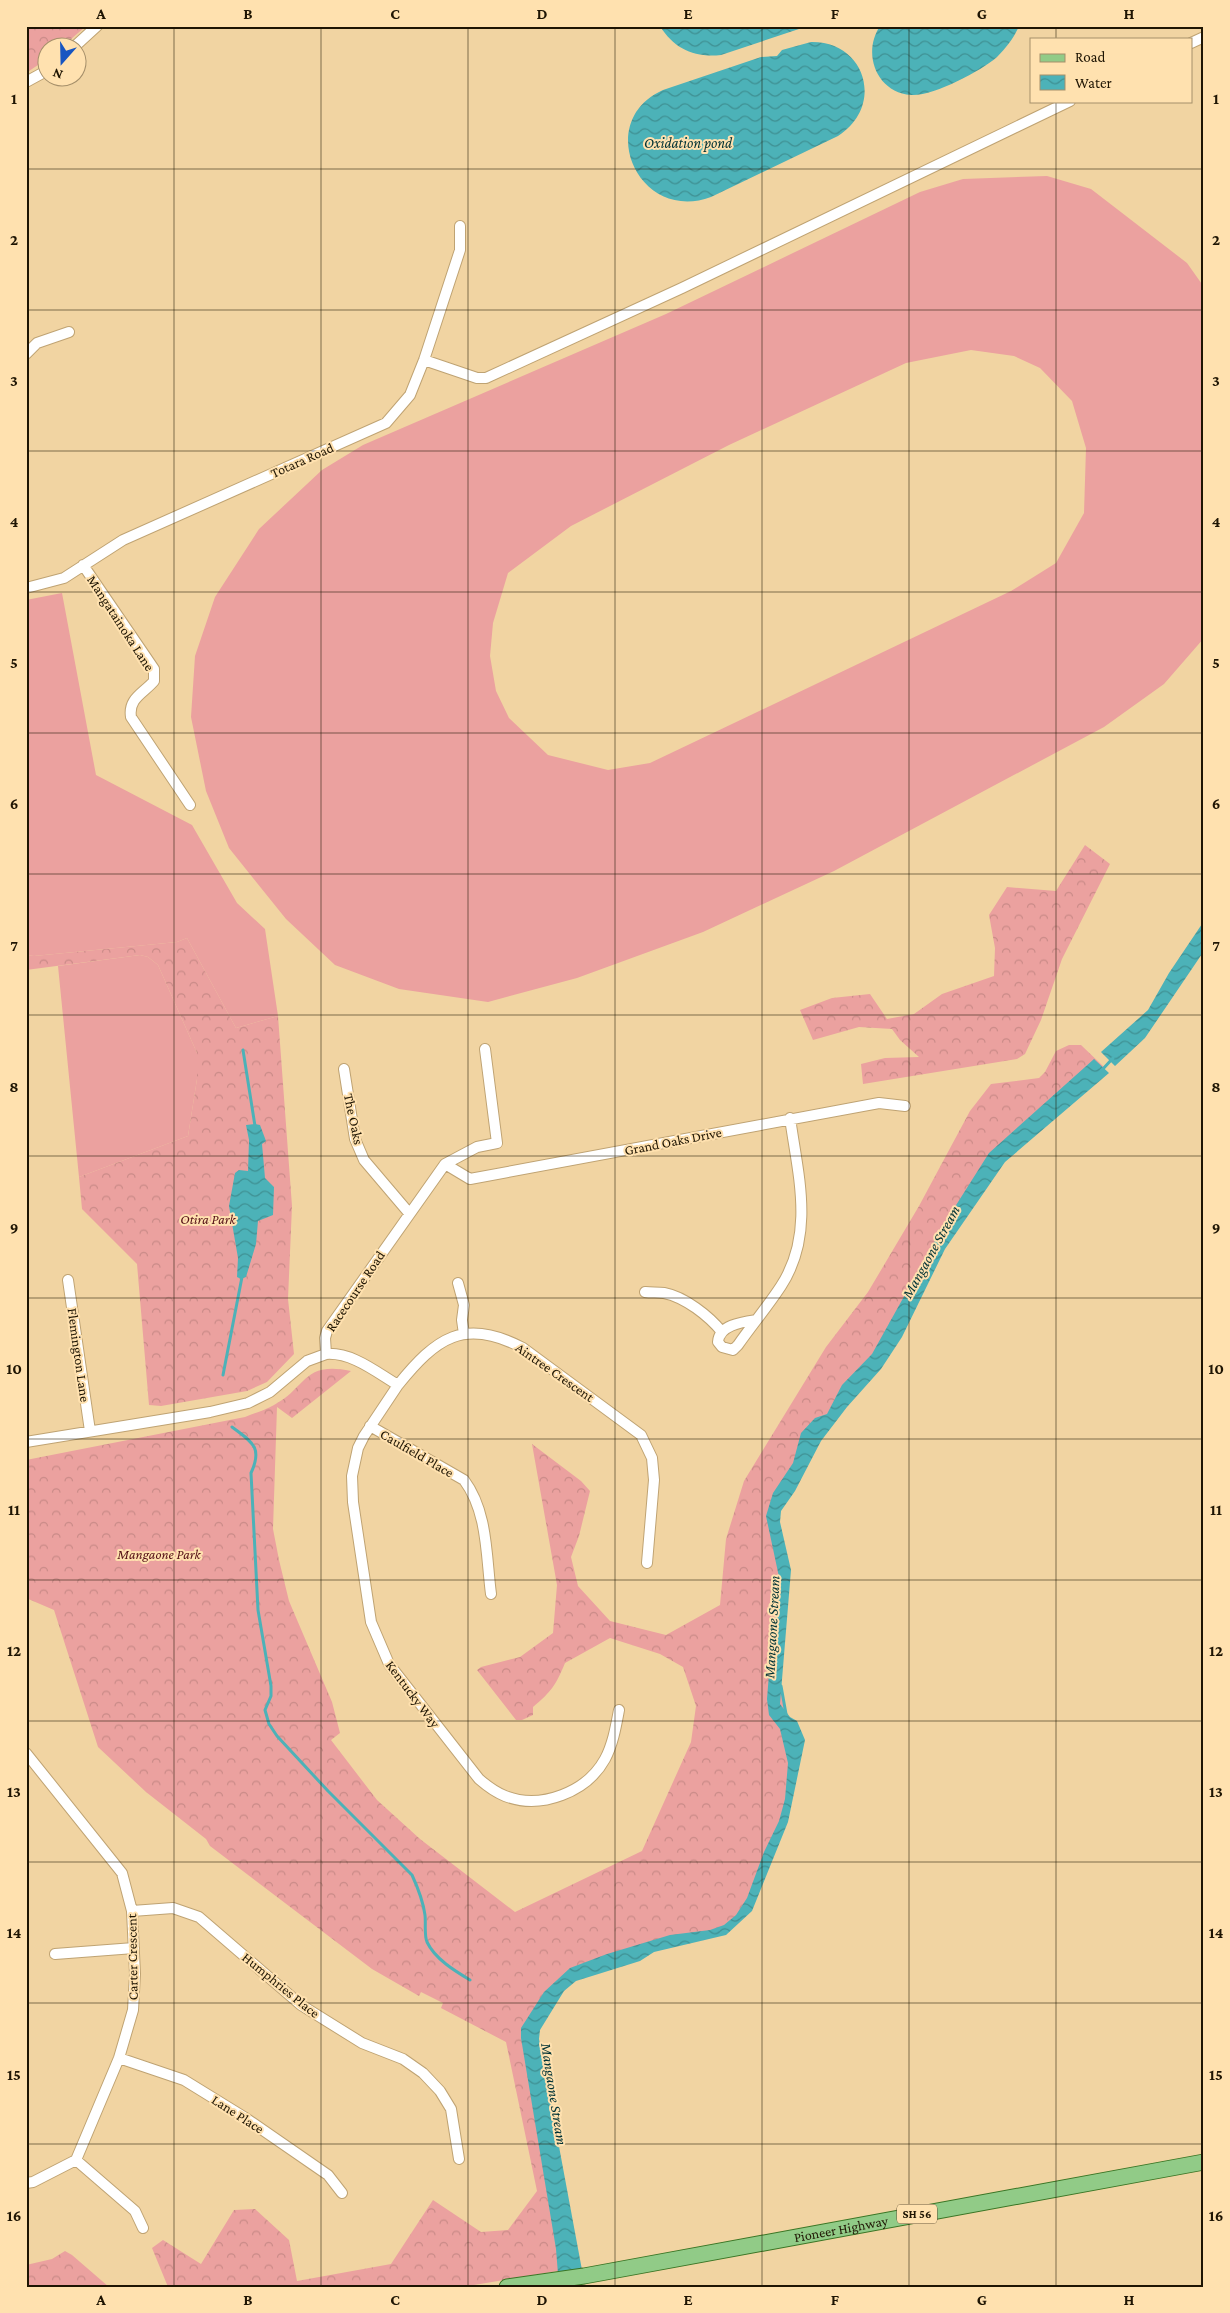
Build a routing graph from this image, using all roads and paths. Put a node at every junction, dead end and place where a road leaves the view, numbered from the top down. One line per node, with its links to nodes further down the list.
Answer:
1 (97, 26): 3 (street)
2 (1204, 37): 4 (street)
3 (84, 38)
4 (1192, 43)
5 (38, 75): 6 (street)
6 (26, 82)
7 (1068, 102): 11 (street)
8 (460, 226): 11 (street, Totara Road)
9 (70, 332): 10 (street)
10 (26, 354)
11 (424, 360): 12 (street, Totara Road)
12 (83, 565): 13 (street, Totara Road); 14 (street, Mangatainoka Lane)
13 (26, 588)
14 (190, 804)
15 (485, 1048): 19 (street, Racecourse Road)
16 (344, 1069): 20 (street, The Oaks)
17 (905, 1106): 18 (street, Grand Oaks Drive)
18 (790, 1118): 19 (street, Grand Oaks Drive); 24 (street)
19 (445, 1164): 20 (street, Racecourse Road)
20 (409, 1213): 27 (street, Racecourse Road)
21 (68, 1280): 30 (street, Flemington Lane)
22 (458, 1283): 26 (street)
23 (645, 1292): 25 (street)
24 (756, 1320): 25 (street); 25 (street)
25 (722, 1332)
26 (464, 1334): 28 (street, Aintree Crescent); 32 (street, Aintree Crescent)
27 (326, 1354): 28 (street); 30 (street)
28 (398, 1384): 29 (street, Kentucky Way)
29 (370, 1426): 33 (street, Caulfield Place); 34 (street, Kentucky Way)
30 (90, 1431): 31 (street)
31 (26, 1442)
32 (647, 1563)
33 (491, 1594)
34 (619, 1710)
35 (26, 1753): 36 (street, Carter Crescent)
36 (132, 1911): 37 (street, Carter Crescent); 40 (street, Humphries Place)
37 (134, 1948): 38 (street); 39 (street, Carter Crescent)
38 (55, 1954)
39 (119, 2058): 41 (street, Carter Crescent); 44 (street, Lane Place)
40 (460, 2159)
41 (76, 2160): 43 (street); 45 (street)
42 (1204, 2162): 46 (main road, Pioneer Highway / SH 56)
43 (26, 2183)
44 (342, 2193)
45 (142, 2228)
46 (507, 2287)

